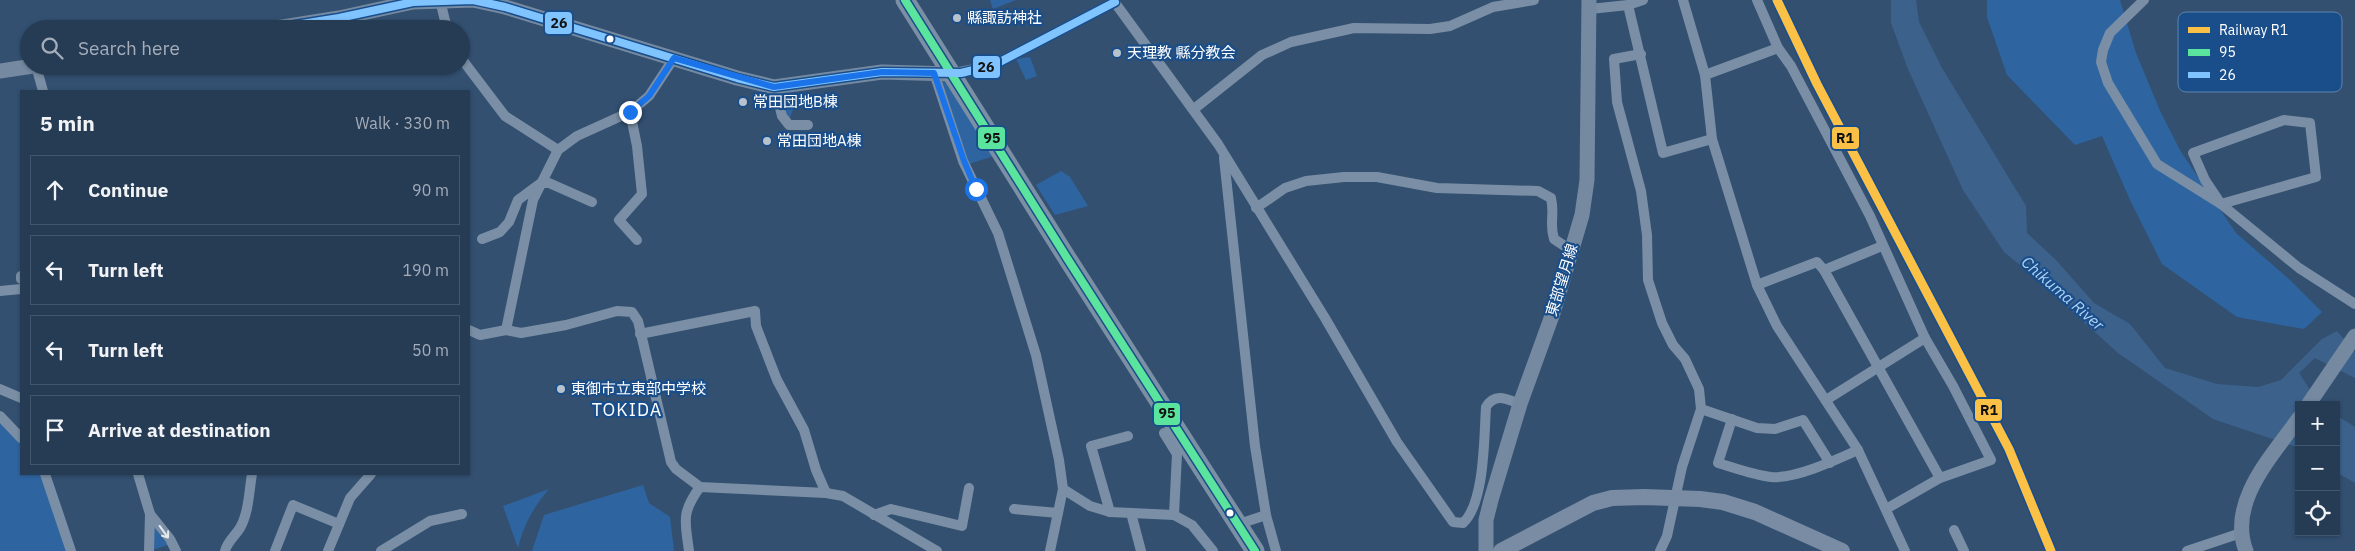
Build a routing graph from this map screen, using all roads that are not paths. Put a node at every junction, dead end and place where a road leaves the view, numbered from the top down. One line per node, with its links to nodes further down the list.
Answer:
1 (440, 0): 8 (main road); 13 (street); 16 (main road)
2 (905, 0): 20 (highway)
3 (1534, 0): 25 (street)
4 (1643, 0): 11 (street)
5 (1683, 0): 22 (street)
6 (1757, 0): 14 (street)
7 (2144, 0): 33 (street)
8 (412, 1): 12 (main road)
9 (1114, 1): 20 (street); 25 (street)
10 (1590, 5): 11 (street); 38 (main road, 東部望月線)
11 (1628, 5): 15 (street)
12 (326, 20)
13 (445, 20)
14 (1778, 48): 22 (street); 37 (street)
15 (1641, 54): 28 (street); 55 (street)
16 (674, 58): 23 (main road); 26 (street)
17 (20, 68): 19 (main road)
18 (470, 70): 29 (street)
19 (0, 71)
20 (942, 73): 23 (main road); 71 (street); 85 (highway)
21 (37, 75): 24 (street)
22 (1705, 75): 28 (street)
23 (775, 87): 27 (street)
24 (43, 90)
25 (1194, 109): 30 (street)
26 (630, 112): 29 (street); 36 (street)
27 (808, 125)
28 (1712, 139): 40 (street)
29 (558, 150): 31 (street)
30 (1223, 155): 34 (street); 83 (street)
31 (541, 183): 32 (street); 35 (street); 45 (street)
32 (592, 202)
33 (2221, 204): 33 (street); 43 (street)
34 (1256, 208): 38 (street); 54 (street)
35 (482, 239)
36 (637, 240)
37 (1882, 246): 39 (street); 48 (street)
38 (1572, 251): 54 (main road, 東部望月線)
39 (1824, 270): 40 (street); 49 (street)
40 (1757, 285): 52 (street)
41 (20, 289): 42 (street)
42 (0, 291)
43 (2355, 304)
44 (470, 330): 45 (street)
45 (506, 330): 46 (street)
46 (640, 334): 69 (street); 72 (street)
47 (2355, 336): 53 (main road)
48 (1925, 338): 49 (street); 68 (street)
49 (1878, 367): 52 (street); 68 (street)
50 (0, 389): 51 (street)
51 (20, 398)
52 (1826, 400): 62 (street)
53 (2311, 401)
54 (1520, 404): 102 (main road, 東部望月線)
55 (1702, 409): 57 (street); 73 (street)
56 (0, 416): 61 (street)
57 (1732, 419): 63 (street); 63 (street)
58 (2295, 424): 87 (main road)
59 (1164, 433): 82 (street)
60 (1128, 436): 76 (street)
61 (20, 437)
62 (1858, 450): 63 (street); 75 (street)
63 (1830, 462)
64 (45, 475): 88 (street)
65 (138, 475): 78 (street)
66 (252, 475): 91 (street)
67 (369, 475): 84 (street)
68 (1940, 478): 75 (street)
69 (700, 487): 72 (street); 95 (street)
70 (969, 488): 81 (street)
71 (1063, 489): 76 (street); 80 (street)
72 (826, 493): 81 (street)
73 (1674, 497): 103 (main road); 104 (street); 105 (main road)
74 (1014, 509): 80 (street)
75 (1886, 510): 106 (street)
76 (1110, 512): 77 (street)
77 (1130, 513): 82 (street); 98 (street)
78 (150, 514): 89 (street); 90 (street, one-way to 90)
79 (462, 514): 94 (street)
80 (1058, 514): 97 (street)
81 (874, 515): 96 (street)
82 (1174, 515): 99 (street)
83 (1266, 515): 85 (street); 101 (street)
84 (339, 524): 92 (street); 93 (street)
85 (1239, 524): 100 (highway)
86 (1954, 530): 107 (street)
87 (2241, 533): 108 (street); 109 (main road)
88 (71, 551)
89 (148, 551)
90 (176, 551)
91 (225, 551)
92 (275, 551)
93 (328, 551)
94 (381, 551)
95 (689, 551)
96 (936, 551)
97 (1050, 551)
98 (1141, 551)
99 (1213, 551)
100 (1255, 551)
101 (1276, 551)
102 (1486, 551)
103 (1501, 551)
104 (1660, 551)
105 (1842, 551)
106 (1905, 551)
107 (1964, 551)
108 (2187, 551)
109 (2246, 551)

